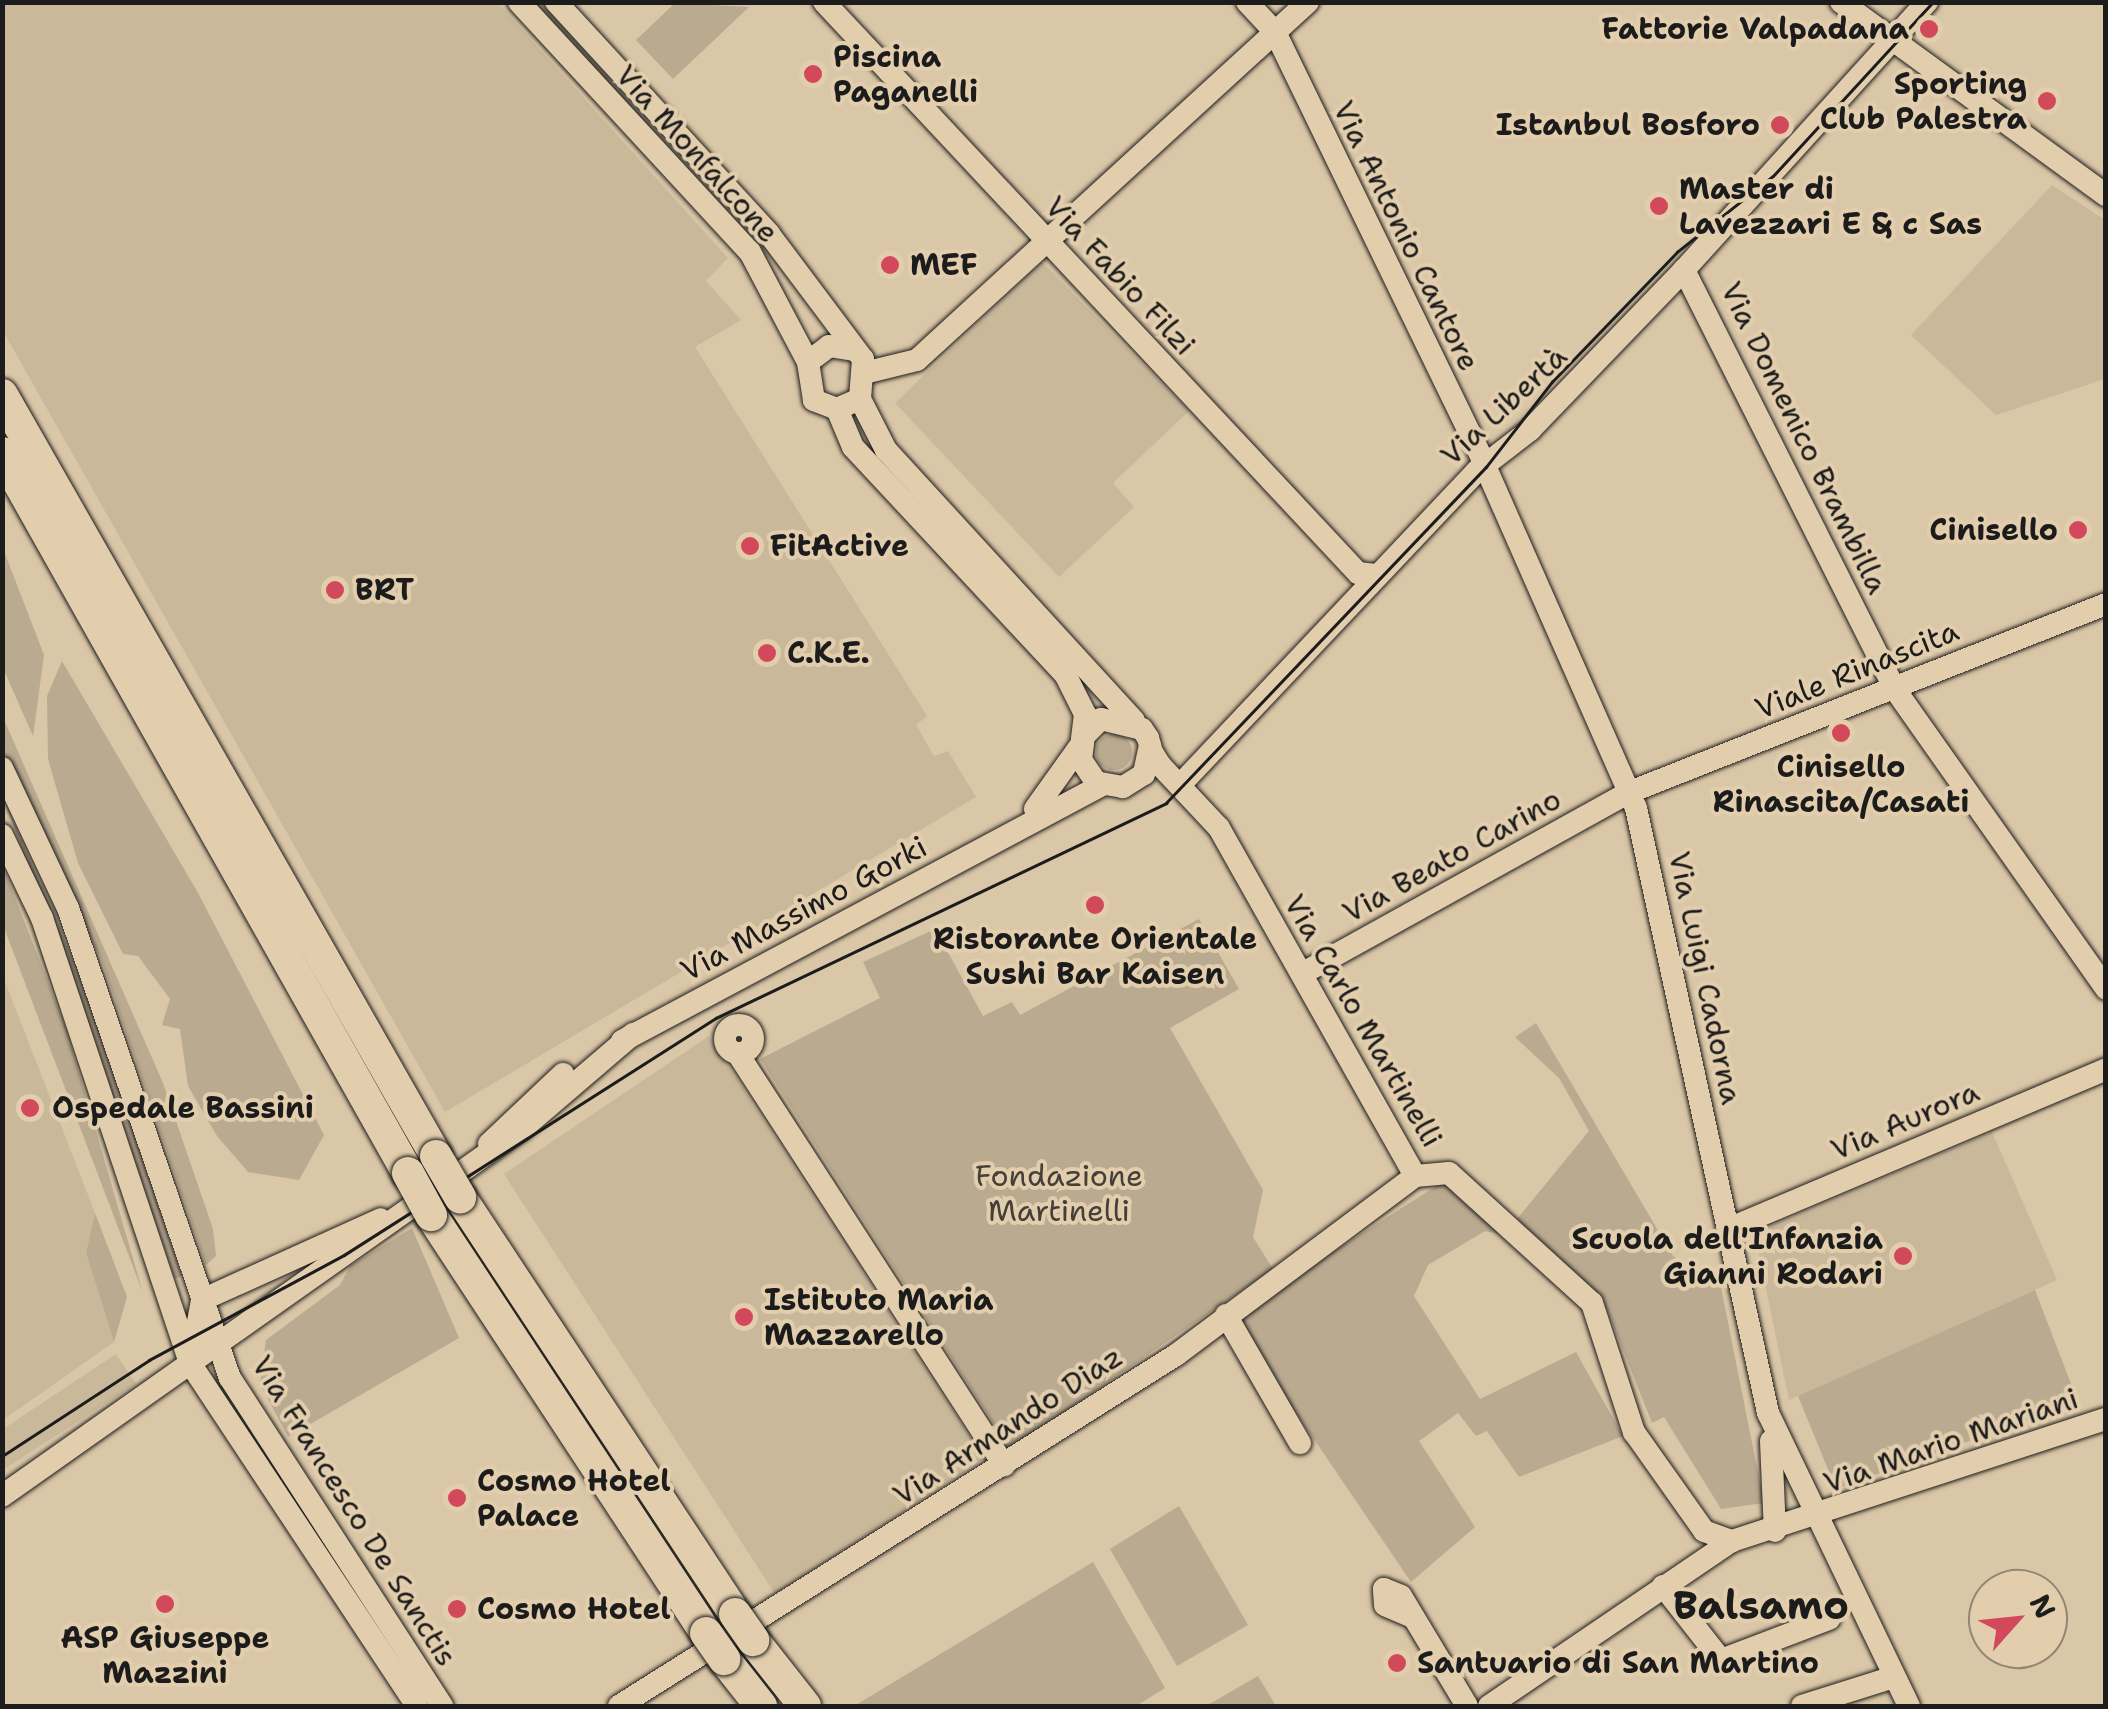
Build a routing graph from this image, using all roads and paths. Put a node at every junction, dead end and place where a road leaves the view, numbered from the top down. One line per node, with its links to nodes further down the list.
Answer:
1 (519, 2): 14 (street, Via Monfalcone)
2 (556, 2): 13 (street, Via Monfalcone)
3 (824, 2): 11 (street, Via Fabio Filzi)
4 (1247, 2): 8 (street, Via Antonio Cantore)
5 (1308, 2): 8 (street)
6 (1840, 2): 9 (street)
7 (1923, 6): 9 (street, Via Libertà)
8 (1275, 32): 11 (street); 20 (street, Via Antonio Cantore)
9 (1892, 40): 10 (street); 12 (street, Via Libertà)
10 (2106, 195)
11 (1046, 242): 15 (street); 21 (street, Via Fabio Filzi)
12 (1684, 270): 20 (street, Via Libertà); 23 (street, Via Domenico Brambilla)
13 (854, 350): 14 (street); 15 (street)
14 (808, 362): 18 (street)
15 (868, 372): 17 (street)
16 (2, 395): 60 (highway, bridge)
17 (860, 398): 18 (street); 24 (street)
18 (837, 409): 25 (street)
19 (2, 454): 59 (highway, bridge)
20 (1484, 464): 21 (street, Via Libertà); 30 (street, Via Luigi Cadorna)
21 (1378, 575): 29 (street, Via Libertà)
22 (2106, 604): 23 (street, Viale Rinascita)
23 (1894, 688): 30 (street, Viale Rinascita); 34 (street, Via Domenico Brambilla)
24 (1137, 724): 25 (street); 26 (street)
25 (1081, 743): 28 (street); 32 (street, Via Massimo Gorki)
26 (1150, 745): 28 (street); 29 (street, Via Carlo Martinelli)
27 (2, 768): 40 (street, Via Francesco De Sanctis)
28 (1102, 785): 32 (street, Via Massimo Gorki)
29 (1180, 785): 33 (street, Via Carlo Martinelli)
30 (1630, 792): 33 (street, Via Beato Carino); 39 (street, Via Luigi Cadorna)
31 (2, 835): 43 (street, Via Francesco De Sanctis)
32 (1004, 839): 38 (street, Via Massimo Gorki)
33 (1302, 973): 37 (street, Via Carlo Martinelli)
34 (2106, 989)
35 (738, 1054): 47 (street)
36 (2106, 1068): 39 (street, Via Aurora)
37 (1415, 1176): 41 (street, Via Armando Diaz); 51 (street, Via Carlo Martinelli)
38 (395, 1215): 40 (street, Via Massimo Gorki); 42 (street, Via Massimo Gorki)
39 (1728, 1229): 44 (street, Via Luigi Cadorna)
40 (202, 1300): 42 (street, Via Francesco De Sanctis); 43 (street)
41 (1226, 1315): 46 (street); 47 (street, Via Armando Diaz)
42 (218, 1345): 43 (street, Via Massimo Gorki); 57 (street, Via Francesco De Sanctis)
43 (190, 1363): 48 (street, Via Massimo Gorki); 56 (street, Via Francesco De Sanctis)
44 (1768, 1412): 49 (street, Via Luigi Cadorna); 50 (street)
45 (2106, 1419): 49 (street, Via Mario Mariani)
46 (1300, 1443)
47 (1004, 1465): 58 (street, Via Armando Diaz)
48 (2, 1496)
49 (1816, 1520): 50 (street, Via Mario Mariani); 55 (street, Via Luigi Cadorna)
50 (1776, 1531): 51 (street, Via Mario Mariani)
51 (1705, 1542): 52 (street)
52 (1663, 1586): 54 (street); 62 (street)
53 (1413, 1617): 61 (street)
54 (1829, 1619)
55 (1894, 1677): 63 (street); 64 (street, Via Luigi Cadorna)
56 (417, 1706)
57 (442, 1706)
58 (618, 1706)
59 (760, 1706)
60 (805, 1706)
61 (1467, 1706)
62 (1488, 1706)
63 (1802, 1706)
64 (1909, 1706)

